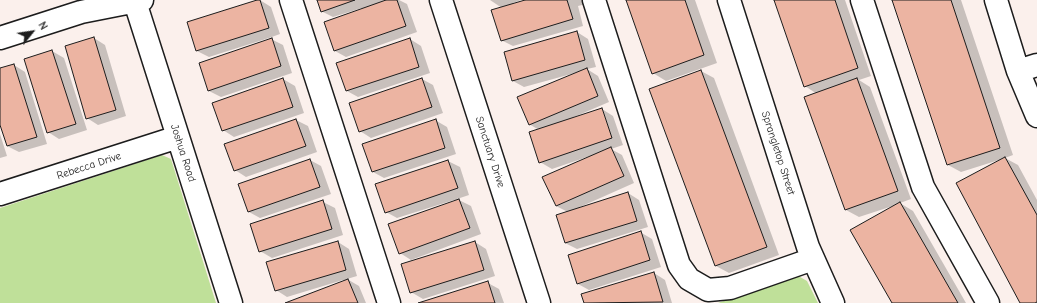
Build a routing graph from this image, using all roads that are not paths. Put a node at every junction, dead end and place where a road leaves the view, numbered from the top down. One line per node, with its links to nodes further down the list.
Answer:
1 (291, 0): 15 (street)
2 (441, 0): 16 (street, Sanctuary Drive)
3 (594, 0): 13 (street)
4 (728, 0): 13 (street, Sprangletop Street)
5 (862, 0): 18 (street)
6 (996, 0): 9 (street)
7 (138, 1): 8 (street); 11 (street, Joshua Road)
8 (0, 38)
9 (1028, 68): 10 (street)
10 (1037, 116)
11 (178, 137): 12 (street, Rebecca Drive); 14 (street, Joshua Road)
12 (0, 194)
13 (813, 259): 17 (street, Sprangletop Street)
14 (231, 303)
15 (388, 303)
16 (538, 303)
17 (833, 303)
18 (988, 303)

